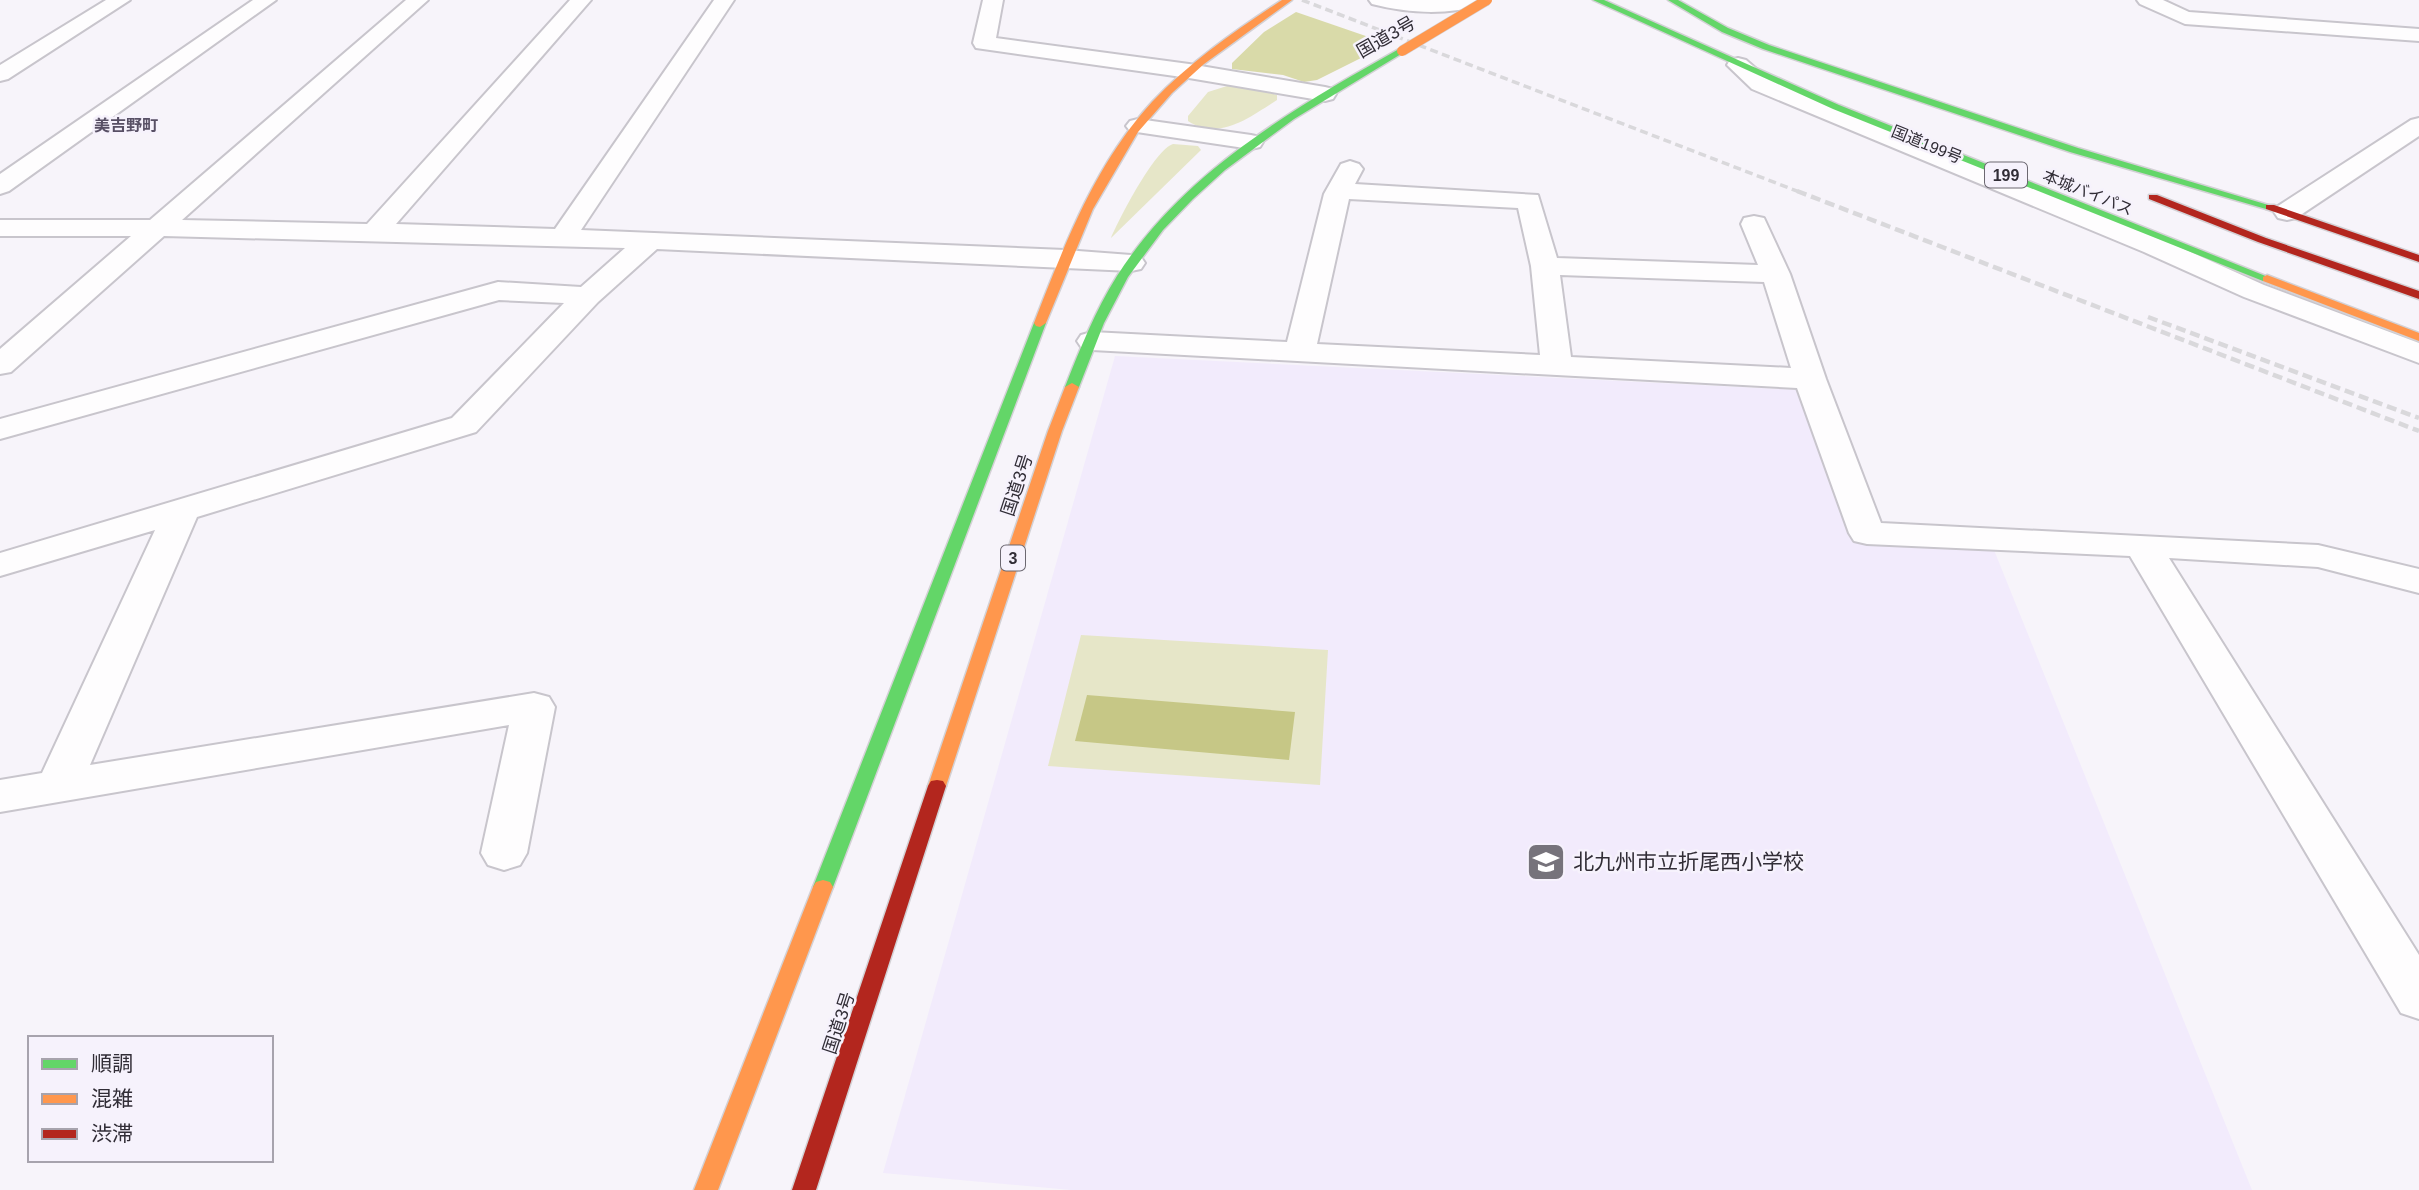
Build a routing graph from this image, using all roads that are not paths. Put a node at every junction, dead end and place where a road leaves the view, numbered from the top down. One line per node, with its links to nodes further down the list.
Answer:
1 (120, 0): 21 (street)
2 (266, 0): 27 (street)
3 (418, 0): 31 (street)
4 (581, 0): 33 (street)
5 (724, 0): 34 (street)
6 (993, 0): 20 (street)
7 (1288, 0): 20 (highway, 国道3号)
8 (1379, 0): 9 (street)
9 (1480, 0)
10 (1487, 0): 22 (highway, 国道3号 / 3, bridge)
11 (1597, 0): 19 (highway, 国道199号 / 199)
12 (1604, 0): 42 (highway, 本城バイパス / 199)
13 (1672, 0): 18 (highway, 199)
14 (2147, 0): 16 (street)
15 (2308, 9): 16 (street)
16 (2323, 28): 17 (street)
17 (2419, 36)
18 (1766, 47): 26 (highway, 本城バイパス / 199); 29 (highway, 199)
19 (1738, 65): 45 (highway, 国道199号 / 199); 48 (street)
20 (1189, 71): 22 (street); 24 (highway, 国道3号)
21 (0, 74)
22 (1325, 94): 25 (highway, 国道3号 / 3)
23 (2419, 125): 29 (street)
24 (1138, 126): 25 (street); 36 (highway, 国道3号)
25 (1251, 142): 38 (highway, 国道3号 / 3)
26 (2082, 170)
27 (0, 186)
28 (2133, 190): 43 (highway, 本城バイパス)
29 (2287, 212): 37 (highway, 199); 40 (highway, 199)
30 (1754, 224): 41 (street)
31 (160, 227): 32 (street); 33 (street); 49 (street)
32 (0, 228)
33 (375, 231): 34 (street)
34 (563, 237): 35 (street)
35 (649, 242): 36 (street); 44 (street)
36 (1065, 258): 38 (street); 61 (highway, 国道3号)
37 (2419, 259)
38 (1131, 263): 46 (highway, 国道3号 / 3)
39 (1545, 265): 41 (street); 47 (street); 50 (street)
40 (2419, 273)
41 (1776, 274): 51 (street)
42 (2345, 291)
43 (2419, 295)
44 (588, 296): 52 (street); 53 (street)
45 (2419, 337)
46 (1092, 341): 47 (street); 62 (highway, 国道3号 / 3)
47 (1300, 352): 50 (street)
48 (2419, 355)
49 (0, 365)
50 (1557, 367): 51 (street)
51 (1810, 379): 54 (street)
52 (0, 429)
53 (183, 508): 55 (street); 57 (street)
54 (2142, 545): 56 (street); 60 (street)
55 (0, 565)
56 (2419, 581)
57 (59, 785): 58 (street); 59 (street)
58 (0, 796)
59 (504, 853)
60 (2419, 998)
61 (706, 1190)
62 (804, 1190)

